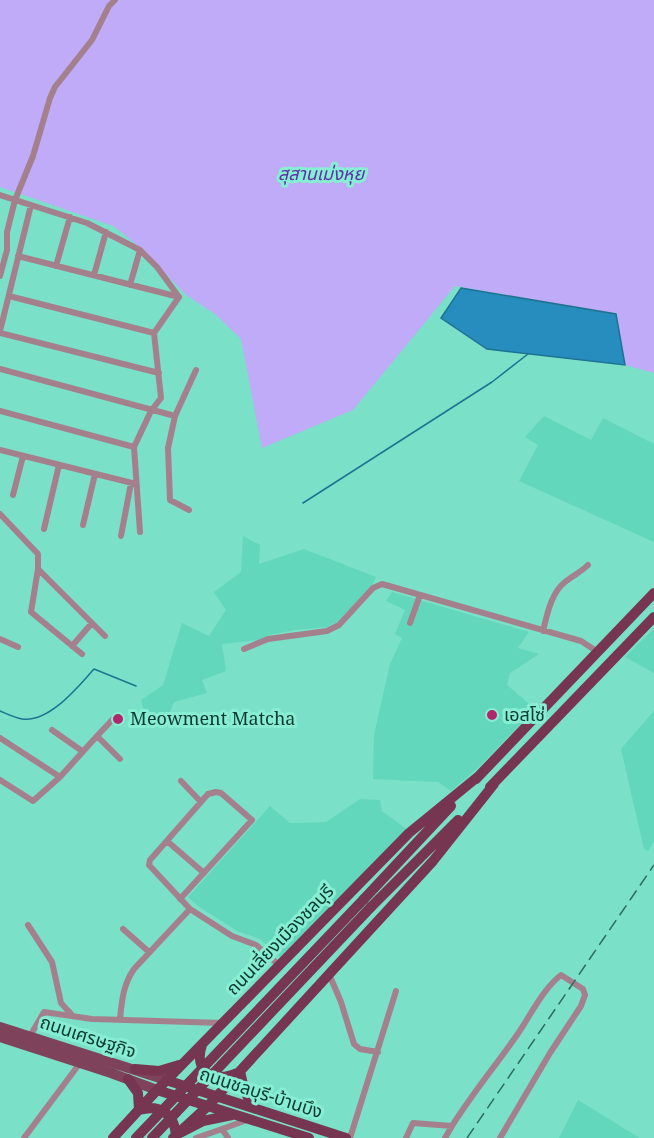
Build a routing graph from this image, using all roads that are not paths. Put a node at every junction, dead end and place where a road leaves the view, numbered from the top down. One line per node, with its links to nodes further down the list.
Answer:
1 (115, 0): 3 (street)
2 (0, 195): 3 (street)
3 (15, 200): 4 (street); 11 (street)
4 (31, 205): 5 (street); 8 (street)
5 (70, 217): 6 (street); 9 (street)
6 (106, 232): 7 (street); 10 (street)
7 (140, 250): 12 (street); 14 (street)
8 (18, 256): 9 (street); 13 (street)
9 (56, 266): 10 (street)
10 (94, 275): 12 (street)
11 (0, 276)
12 (130, 285): 14 (street)
13 (9, 296): 15 (street); 16 (street)
14 (178, 297): 16 (street)
15 (0, 332): 19 (street)
16 (154, 333): 19 (street)
17 (0, 369): 21 (street)
18 (196, 370): 22 (street)
19 (159, 373): 21 (street)
20 (0, 411): 23 (street)
21 (151, 411): 22 (street); 23 (street)
22 (175, 416): 30 (street)
23 (134, 447): 28 (street)
24 (0, 450): 25 (street)
25 (23, 456): 26 (street); 29 (street)
26 (59, 465): 27 (street); 33 (street)
27 (95, 474): 28 (street); 32 (street)
28 (133, 483): 34 (street); 35 (street)
29 (13, 495)
30 (189, 510)
31 (0, 514): 37 (street)
32 (84, 525)
33 (44, 529)
34 (140, 531)
35 (121, 536)
36 (588, 566): 43 (street)
37 (38, 569): 41 (street); 46 (street)
38 (654, 593): 49 (highway, ถนนเลี่ยงเมืองชลบุรี)
39 (420, 595): 42 (street); 43 (street); 48 (street)
40 (654, 616): 61 (highway, ถนนเลี่ยงเมืองชลบุรี)
41 (92, 623): 44 (street); 46 (street)
42 (410, 623)
43 (543, 631): 49 (street)
44 (105, 636)
45 (0, 639): 47 (street)
46 (72, 646): 50 (street)
47 (18, 647)
48 (244, 649)
49 (598, 652): 57 (highway, ถนนเลี่ยงเมืองชลบุรี)
50 (82, 654)
51 (115, 717): 53 (street)
52 (52, 730): 55 (street)
53 (97, 736): 55 (street); 56 (street)
54 (0, 738): 58 (street)
55 (82, 750): 58 (street)
56 (120, 759)
57 (480, 775): 66 (highway, ถนนเลี่ยงเมืองชลบุรี); 71 (highway, ถนนเลี่ยงเมืองชลบุรี)
58 (60, 777): 59 (street)
59 (0, 780)
60 (181, 782): 62 (street)
61 (494, 784): 66 (highway, ถนนเลี่ยงเมืองชลบุรี); 72 (highway, ถนนเลี่ยงเมืองชลบุรี)
62 (201, 802): 63 (street); 64 (street)
63 (168, 841): 64 (street); 65 (street)
64 (204, 873): 65 (street)
65 (180, 899): 67 (street)
66 (368, 903): 99 (highway, ถนนเลี่ยงเมืองชลบุรี, bridge); 100 (highway, ถนนเลี่ยงเมืองชลบุรี, bridge)
67 (190, 909): 70 (street); 71 (street)
68 (28, 925): 74 (street)
69 (123, 929): 70 (street)
70 (149, 952): 75 (street)
71 (279, 965): 76 (highway, ถนนเลี่ยงเมืองชลบุรี)
72 (329, 974): 81 (street); 85 (highway, ถนนเลี่ยงเมืองชลบุรี)
73 (396, 991): 81 (street)
74 (73, 1016): 75 (street); 78 (street)
75 (120, 1019): 76 (street)
76 (223, 1023): 80 (highway, ถนนเลี่ยงเมืองชลบุรี)
77 (0, 1027): 78 (main road, ถนนเศรษฐกิจ)
78 (30, 1036): 84 (main road, ถนนเศรษฐกิจ)
79 (0, 1037): 83 (main road, ถนนเศรษฐกิจ)
80 (202, 1045): 82 (highway, ถนนเลี่ยงเมืองชลบุรี); 85 (highway)
81 (378, 1052): 104 (street)
82 (188, 1059): 84 (highway); 87 (highway, ถนนเลี่ยงเมืองชลบุรี)
83 (80, 1063): 86 (main road, ถนนเศรษฐกิจ); 97 (street)
84 (135, 1069): 87 (main road, ถนนเศรษฐกิจ)
85 (240, 1071): 89 (highway, ถนนเลี่ยงเมืองชลบุรี); 92 (highway)
86 (128, 1079): 88 (main road, ถนนเศรษฐกิจ); 91 (highway)
87 (166, 1080): 88 (highway, ถนนเลี่ยงเมืองชลบุรี); 89 (highway, ถนนชลบุรี-บ้านบึง)
88 (157, 1090): 90 (highway, ถนนชลบุรี-บ้านบึง); 91 (highway, ถนนเลี่ยงเมืองชลบุรี)
89 (217, 1096): 90 (highway, ถนนเลี่ยงเมืองชลบุรี); 92 (highway, ถนนชลบุรี-บ้านบึง)
90 (208, 1106): 93 (highway, ถนนชลบุรี-บ้านบึง); 96 (highway, ถนนเลี่ยงเมืองชลบุรี)
91 (139, 1110): 96 (highway); 98 (highway, ถนนเลี่ยงเมืองชลบุรี)
92 (251, 1114): 93 (highway, ถนนชลบุรี-บ้านบึง); 95 (street); 103 (highway, ถนนชลบุรี-บ้านบึง); 104 (highway, ถนนชลบุรี-บ้านบึง)
93 (235, 1115): 96 (highway)
94 (452, 1126): 105 (street); 106 (street); 107 (street)
95 (222, 1129): 101 (street); 102 (street)
96 (174, 1137)
97 (24, 1138)
98 (113, 1138)
99 (136, 1138)
100 (152, 1138)
101 (196, 1138)
102 (228, 1138)
103 (309, 1138)
104 (348, 1138)
105 (406, 1138)
106 (445, 1138)
107 (500, 1138)

